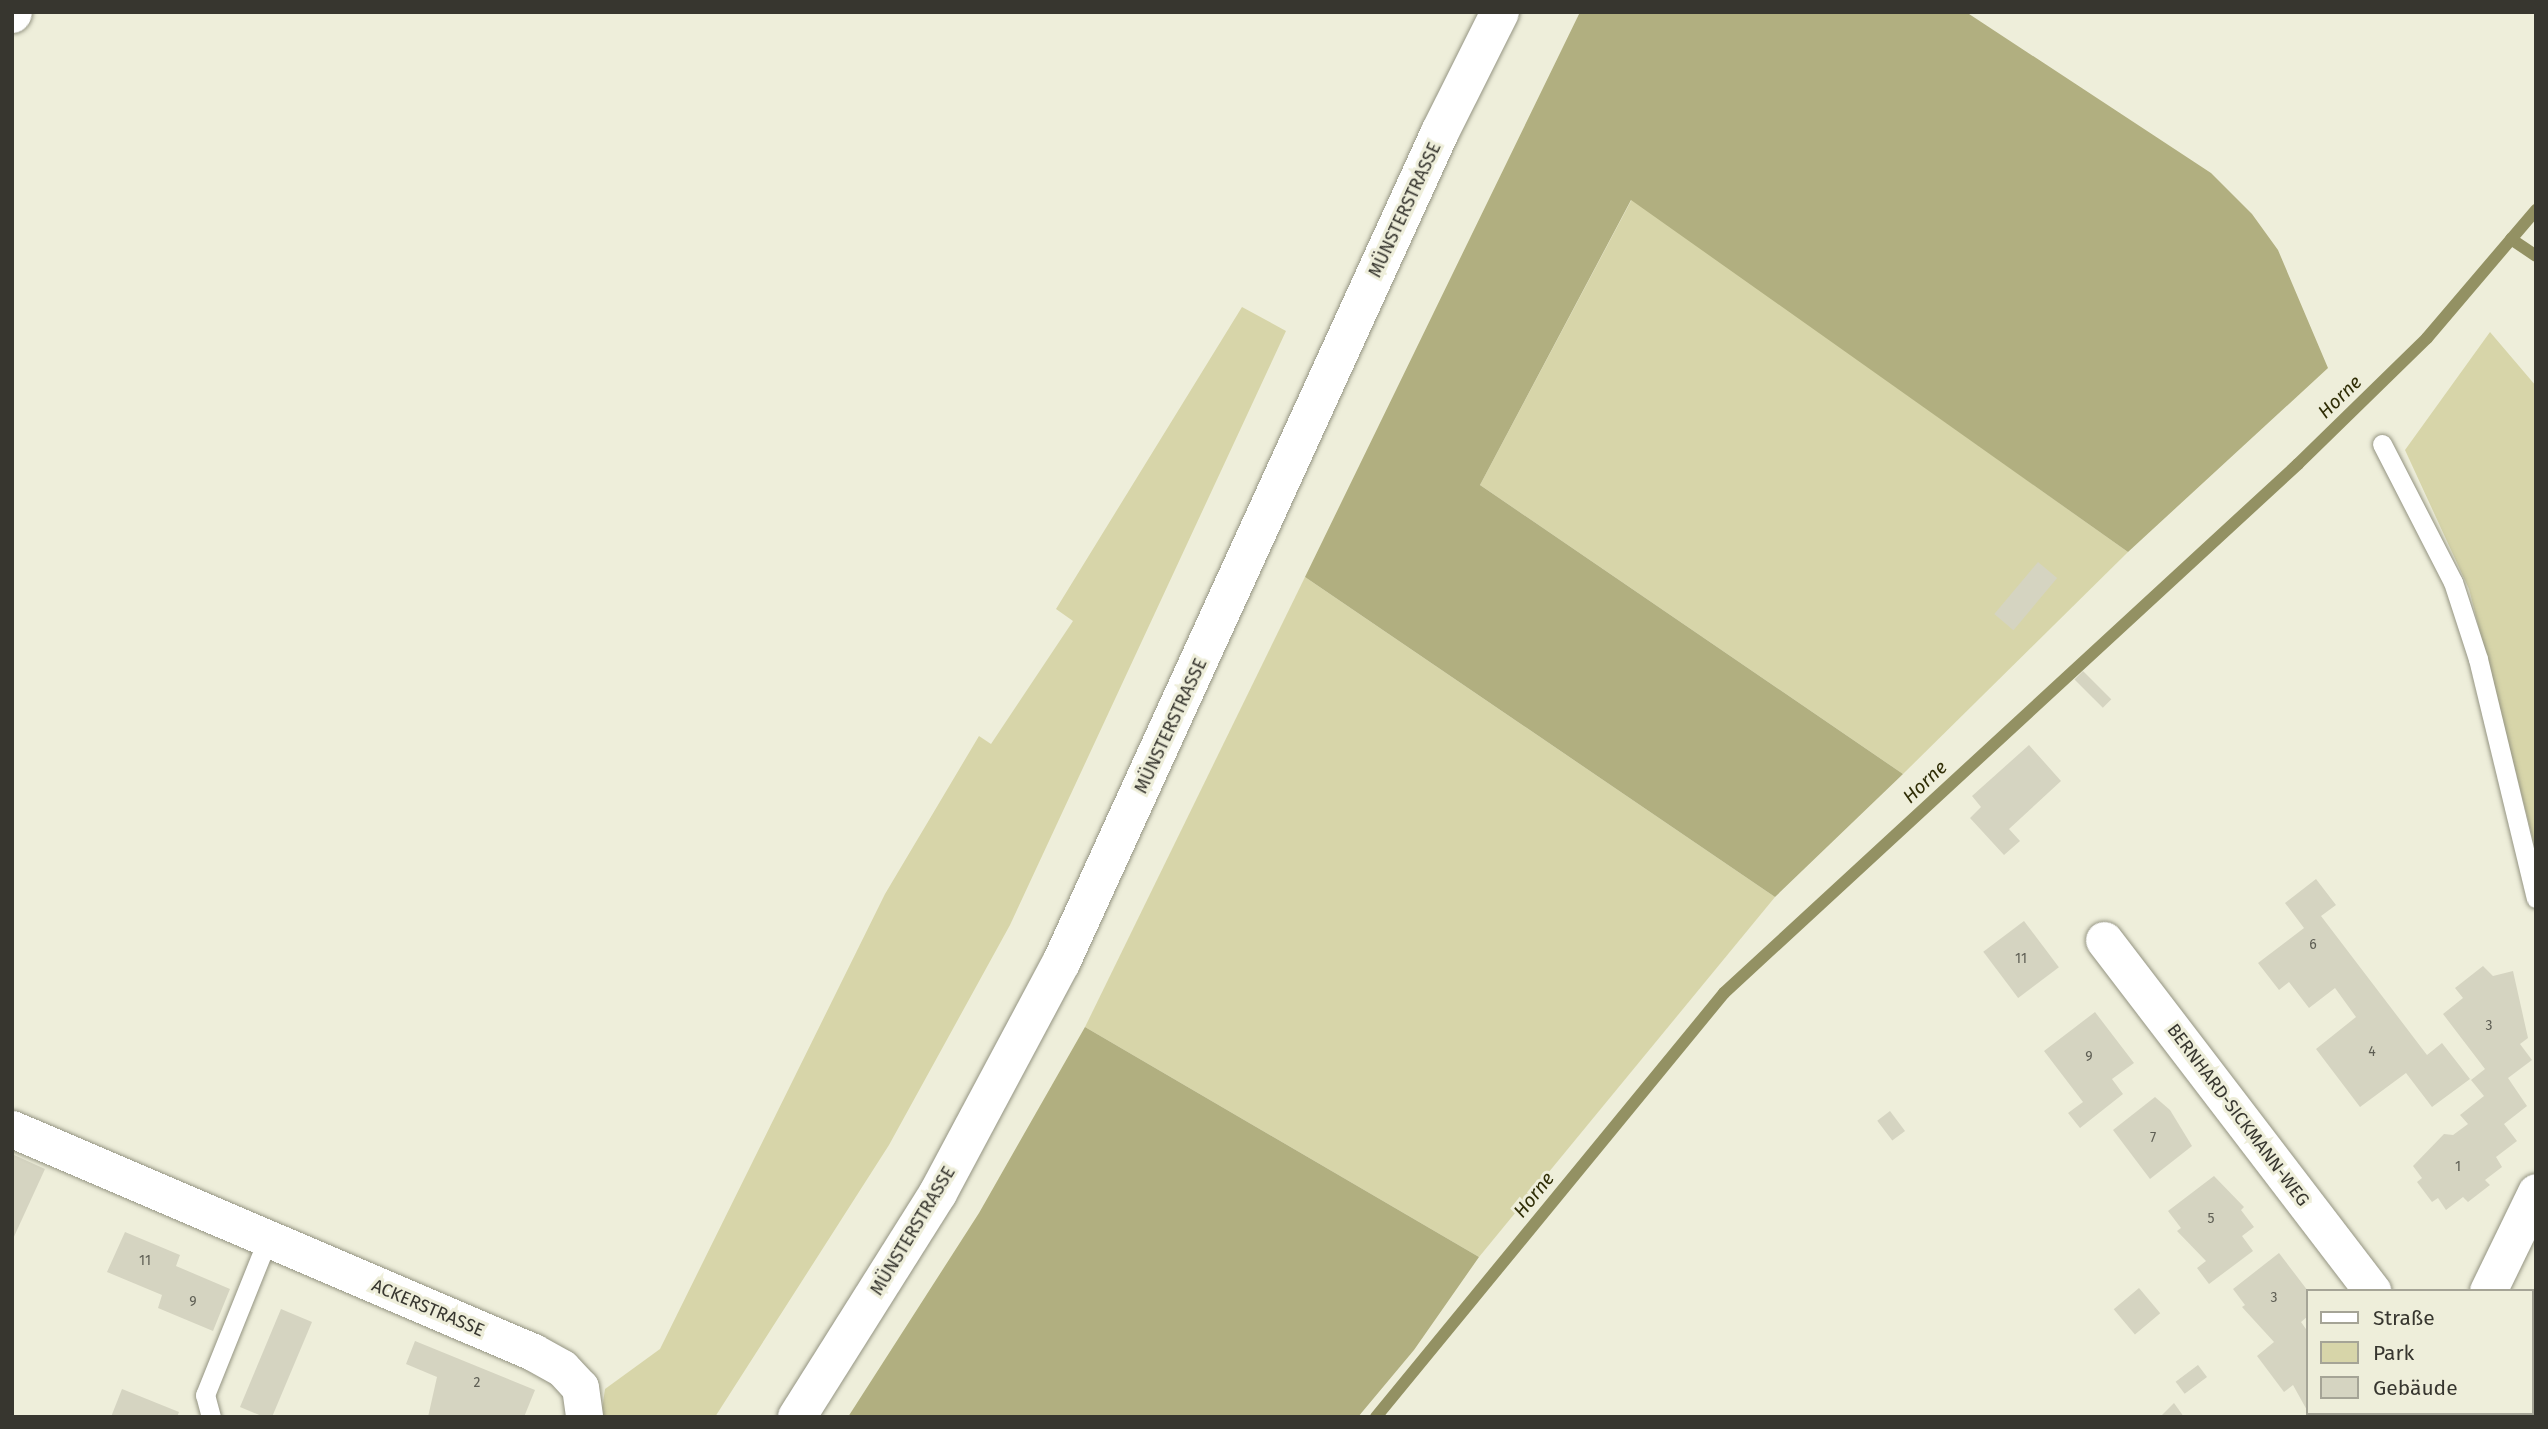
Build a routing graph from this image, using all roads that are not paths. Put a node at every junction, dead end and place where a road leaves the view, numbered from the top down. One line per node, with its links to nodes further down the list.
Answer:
1 (1500, 12): 12 (main road, MÜNSTERSTRASSE)
2 (2382, 444): 3 (lane)
3 (2536, 898)
4 (2104, 940): 8 (street, BERNHARD-SICKMANN-WEG)
5 (12, 1129): 7 (street, ACKERSTRASSE)
6 (2536, 1192): 9 (street)
7 (267, 1241): 10 (street, ACKERSTRASSE); 11 (lane)
8 (2370, 1289)
9 (2489, 1289)
10 (582, 1402)
11 (211, 1417)
12 (797, 1417)

